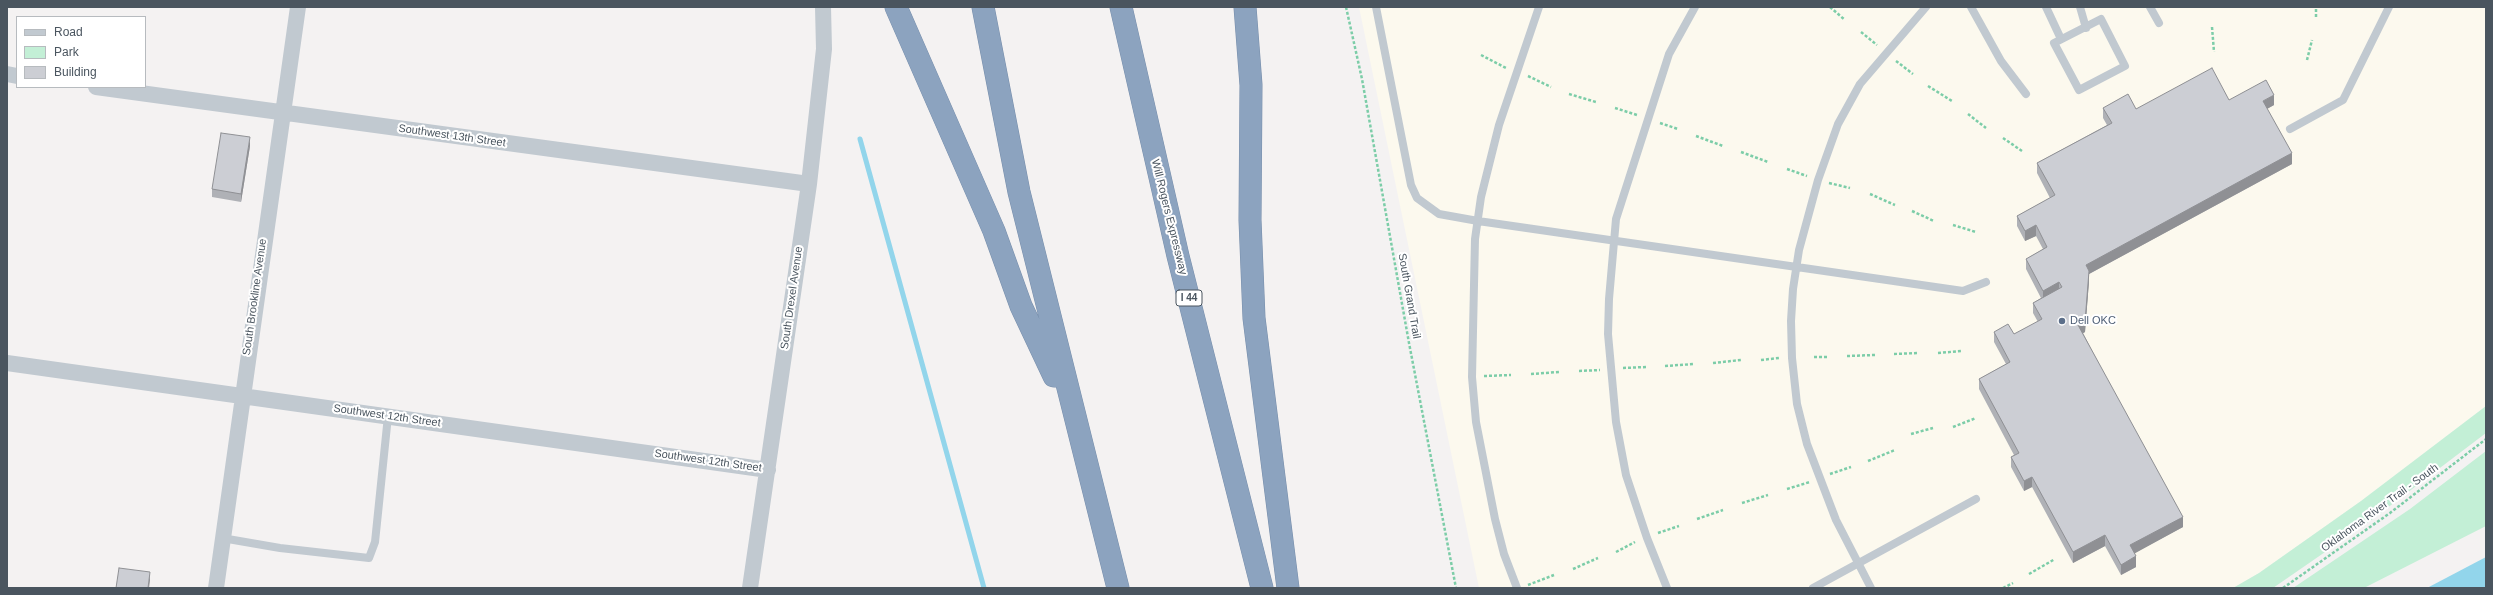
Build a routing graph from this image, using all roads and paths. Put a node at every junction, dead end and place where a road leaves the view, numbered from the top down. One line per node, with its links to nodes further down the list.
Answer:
1 (298, 7): 43 (street, South Brookline Avenue)
2 (823, 7): 59 (street, South Drexel Avenue)
3 (896, 7): 97 (highway)
4 (983, 7): 97 (highway)
5 (1121, 7): 130 (highway, Will Rogers Expressway / I 44)
6 (1245, 7): 131 (highway)
7 (1346, 7): 132 (path, South Grand Trail)
8 (1376, 7): 64 (lane)
9 (1539, 7): 64 (lane)
10 (1695, 7): 68 (lane)
11 (1830, 7): 20 (path)
12 (1926, 7): 69 (lane)
13 (1971, 7): 39 (lane)
14 (2046, 7): 25 (lane)
15 (2080, 7): 23 (lane)
16 (2150, 7): 21 (lane)
17 (2316, 7): 19 (path)
18 (2389, 7): 49 (lane)
19 (2316, 17)
20 (1845, 20)
21 (2159, 23)
22 (2212, 27): 28 (path)
23 (2086, 28): 25 (lane); 25 (lane)
24 (1861, 32): 27 (path)
25 (2061, 39)
26 (2312, 40): 31 (path)
27 (1879, 46)
28 (2214, 52)
29 (1482, 55): 32 (path)
30 (1894, 60): 33 (path)
31 (2307, 60)
32 (1507, 68)
33 (1913, 74)
34 (1526, 75): 36 (path)
35 (1928, 86): 40 (path)
36 (1551, 87)
37 (103, 88): 43 (street, Southwest 13th Street)
38 (1569, 94): 41 (path)
39 (2026, 94)
40 (1952, 101)
41 (1596, 102)
42 (1615, 108): 45 (path)
43 (281, 114): 59 (street, Southwest 13th Street); 94 (street, South Brookline Avenue)
44 (1968, 114): 47 (path)
45 (1637, 115)
46 (1656, 121): 48 (path)
47 (1986, 128)
48 (1678, 129)
49 (2290, 129)
50 (1696, 136): 52 (path)
51 (2003, 138): 53 (path)
52 (1723, 146)
53 (2022, 151)
54 (1741, 152): 55 (path)
55 (1768, 162)
56 (1786, 169): 57 (path)
57 (1808, 176)
58 (1827, 183): 60 (path)
59 (809, 184): 105 (street, South Drexel Avenue)
60 (1850, 188)
61 (1870, 194): 62 (path)
62 (1895, 205)
63 (1912, 211): 65 (path)
64 (1478, 221): 68 (lane); 133 (lane)
65 (1934, 221)
66 (1954, 225): 67 (path)
67 (1976, 232)
68 (1615, 241): 69 (lane); 134 (lane)
69 (1797, 267): 70 (lane); 121 (lane)
70 (1986, 282)
71 (1961, 351): 73 (path)
72 (1918, 353): 74 (path)
73 (1938, 353)
74 (1894, 354)
75 (1875, 355): 76 (path)
76 (1847, 356)
77 (1814, 357): 78 (path)
78 (1827, 357)
79 (1774, 359): 81 (path)
80 (1741, 360): 83 (path)
81 (1761, 360)
82 (7, 362): 94 (street, Southwest 12th Street)
83 (1712, 363)
84 (1694, 364): 85 (path)
85 (1665, 366)
86 (1646, 367): 87 (path)
87 (1622, 369)
88 (1593, 370): 89 (path)
89 (1579, 371)
90 (1559, 372): 91 (path)
91 (1531, 374)
92 (1511, 375): 93 (path)
93 (1484, 376)
94 (241, 396): 95 (street, Southwest 12th Street); 116 (street, South Brookline Avenue)
95 (388, 416): 105 (street, Southwest 12th Street); 116 (lane)
96 (1976, 418): 98 (path)
97 (1076, 422): 129 (highway)
98 (1953, 427)
99 (1933, 428): 100 (path)
100 (1911, 434)
101 (2486, 439): 138 (path, Oklahoma River Trail - South)
102 (1895, 450): 103 (path)
103 (1868, 461)
104 (1851, 467): 106 (path)
105 (768, 470): 128 (street, South Drexel Avenue)
106 (1828, 475)
107 (1810, 482): 108 (path)
108 (1787, 489)
109 (1768, 495): 111 (path)
110 (1976, 499): 121 (lane)
111 (1742, 503)
112 (1723, 510): 113 (path)
113 (1697, 519)
114 (1679, 526): 115 (path)
115 (1656, 534)
116 (222, 538): 127 (street, South Brookline Avenue)
117 (1638, 541): 118 (path)
118 (1616, 552)
119 (1598, 558): 122 (path)
120 (2055, 559): 123 (path)
121 (1858, 564): 135 (lane); 136 (lane)
122 (1573, 569)
123 (2029, 574)
124 (1554, 575): 126 (path)
125 (2012, 583): 137 (path)
126 (1528, 585)
127 (216, 588)
128 (750, 588)
129 (1118, 588)
130 (1262, 588)
131 (1288, 588)
132 (1456, 588)
133 (1517, 588)
134 (1667, 588)
135 (1813, 588)
136 (1871, 588)
137 (2002, 588)
138 (2283, 588)

